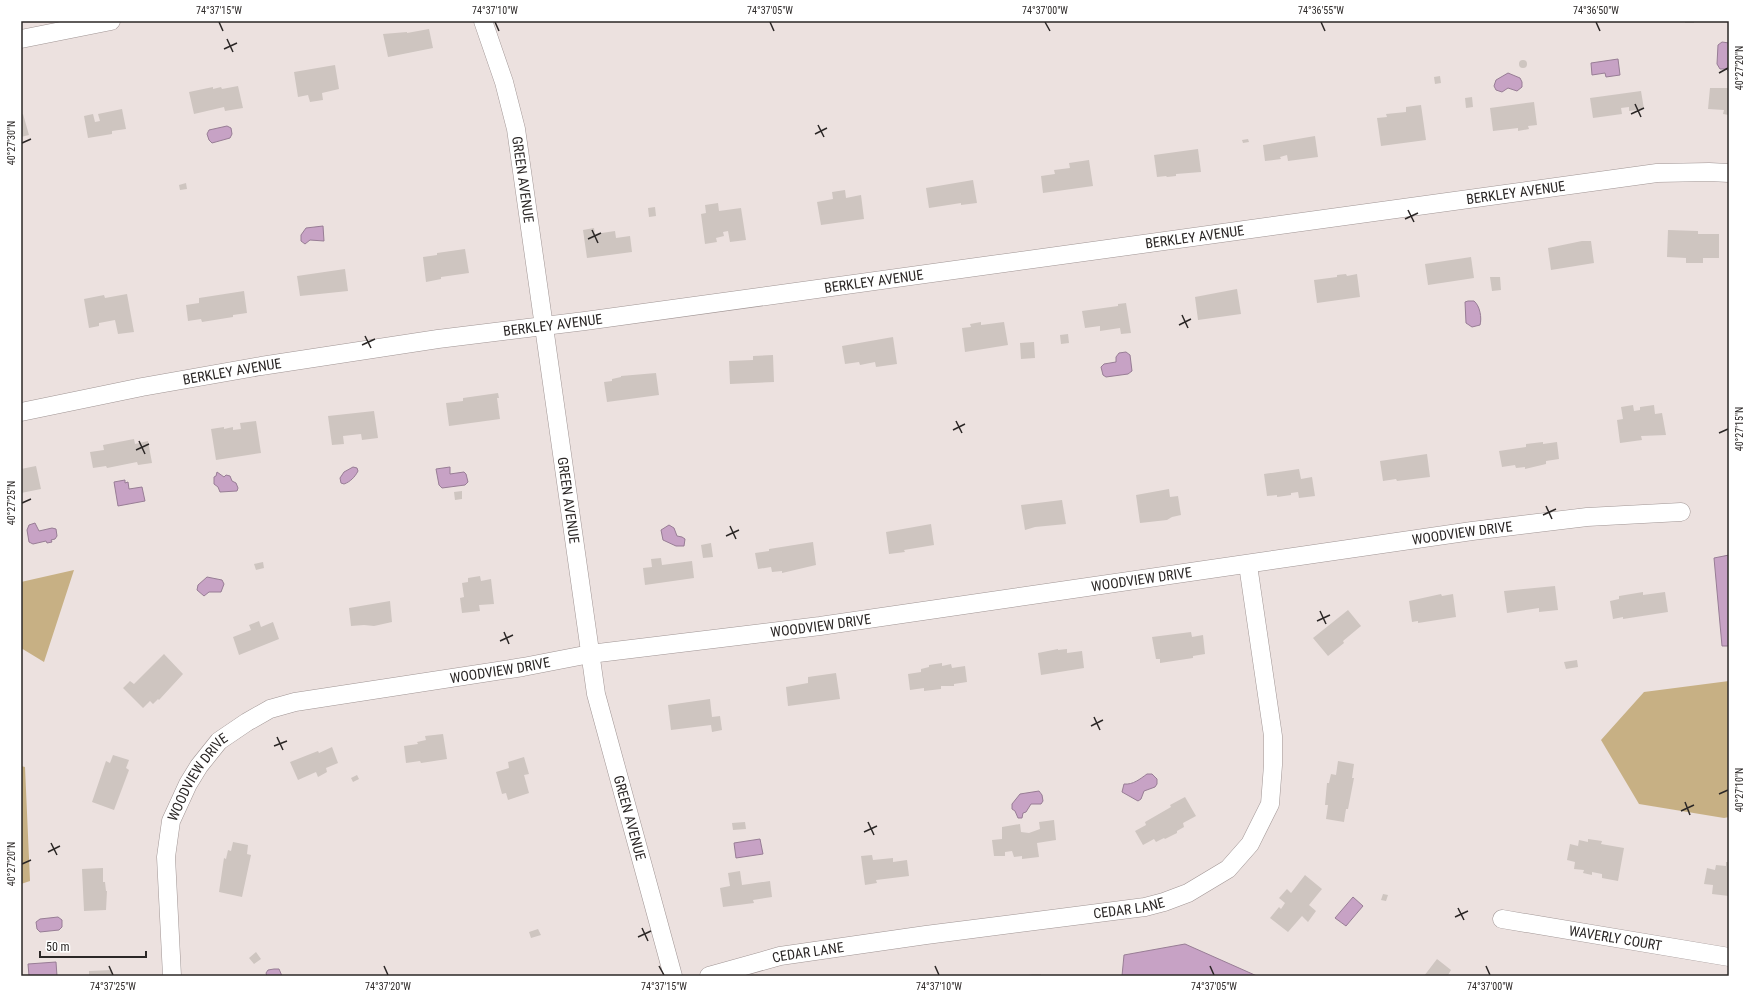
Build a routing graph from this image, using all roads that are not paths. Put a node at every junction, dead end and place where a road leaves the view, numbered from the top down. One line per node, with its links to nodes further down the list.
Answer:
1 (110, 21): 3 (street)
2 (483, 21): 5 (street, GREEN AVENUE)
3 (21, 39)
4 (1729, 173): 5 (street, BERKLEY AVENUE)
5 (543, 327): 6 (street, BERKLEY AVENUE); 9 (street, GREEN AVENUE)
6 (21, 412)
7 (1681, 512): 8 (street, WOODVIEW DRIVE)
8 (1248, 565): 9 (street, WOODVIEW DRIVE); 14 (street, CEDAR LANE)
9 (590, 654): 12 (street, WOODVIEW DRIVE); 13 (street, GREEN AVENUE)
10 (1502, 919): 11 (street, WAVERLY COURT)
11 (1729, 957)
12 (172, 976)
13 (673, 976)
14 (709, 976)

